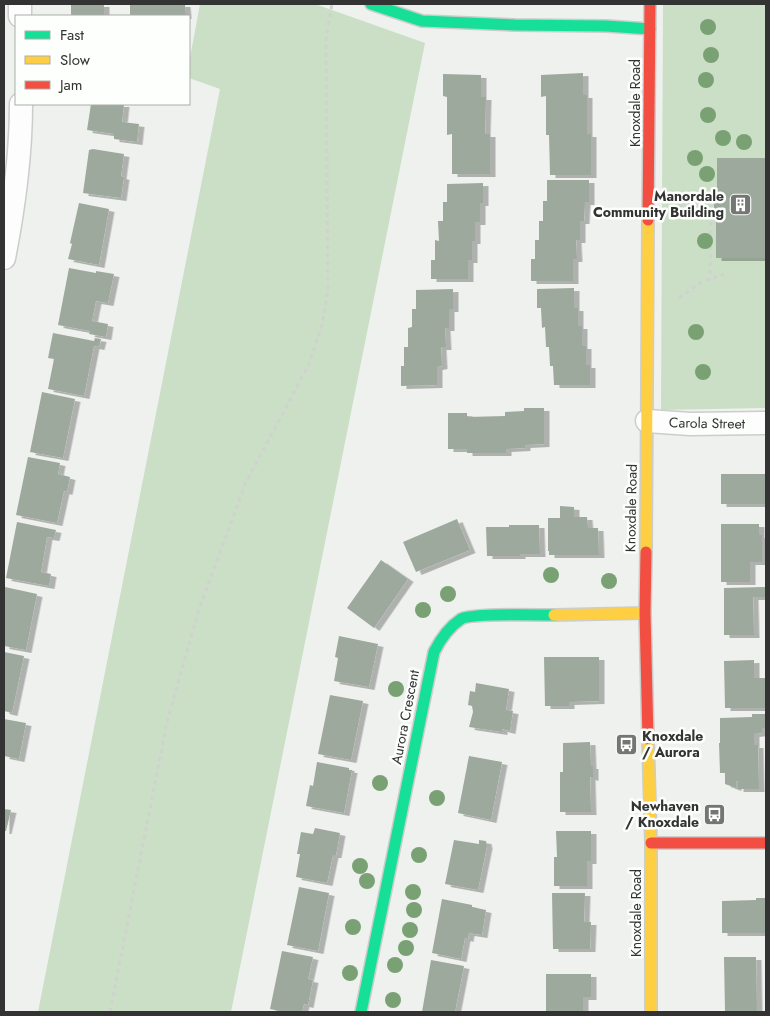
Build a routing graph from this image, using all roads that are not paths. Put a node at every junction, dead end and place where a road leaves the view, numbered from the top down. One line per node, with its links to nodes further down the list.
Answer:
1 (371, 4): 3 (street)
2 (650, 4): 3 (street, Knoxdale Road)
3 (650, 30): 7 (street, Knoxdale Road)
4 (21, 105): 5 (street)
5 (8, 209): 6 (street)
6 (4, 258)
7 (648, 421): 8 (street, Carola Street); 9 (street, Knoxdale Road)
8 (766, 423)
9 (645, 613): 10 (street, Knoxdale Road); 12 (street, Aurora Crescent)
10 (651, 843): 11 (street); 13 (street, Knoxdale Road)
11 (766, 843)
12 (361, 1012)
13 (651, 1012)

